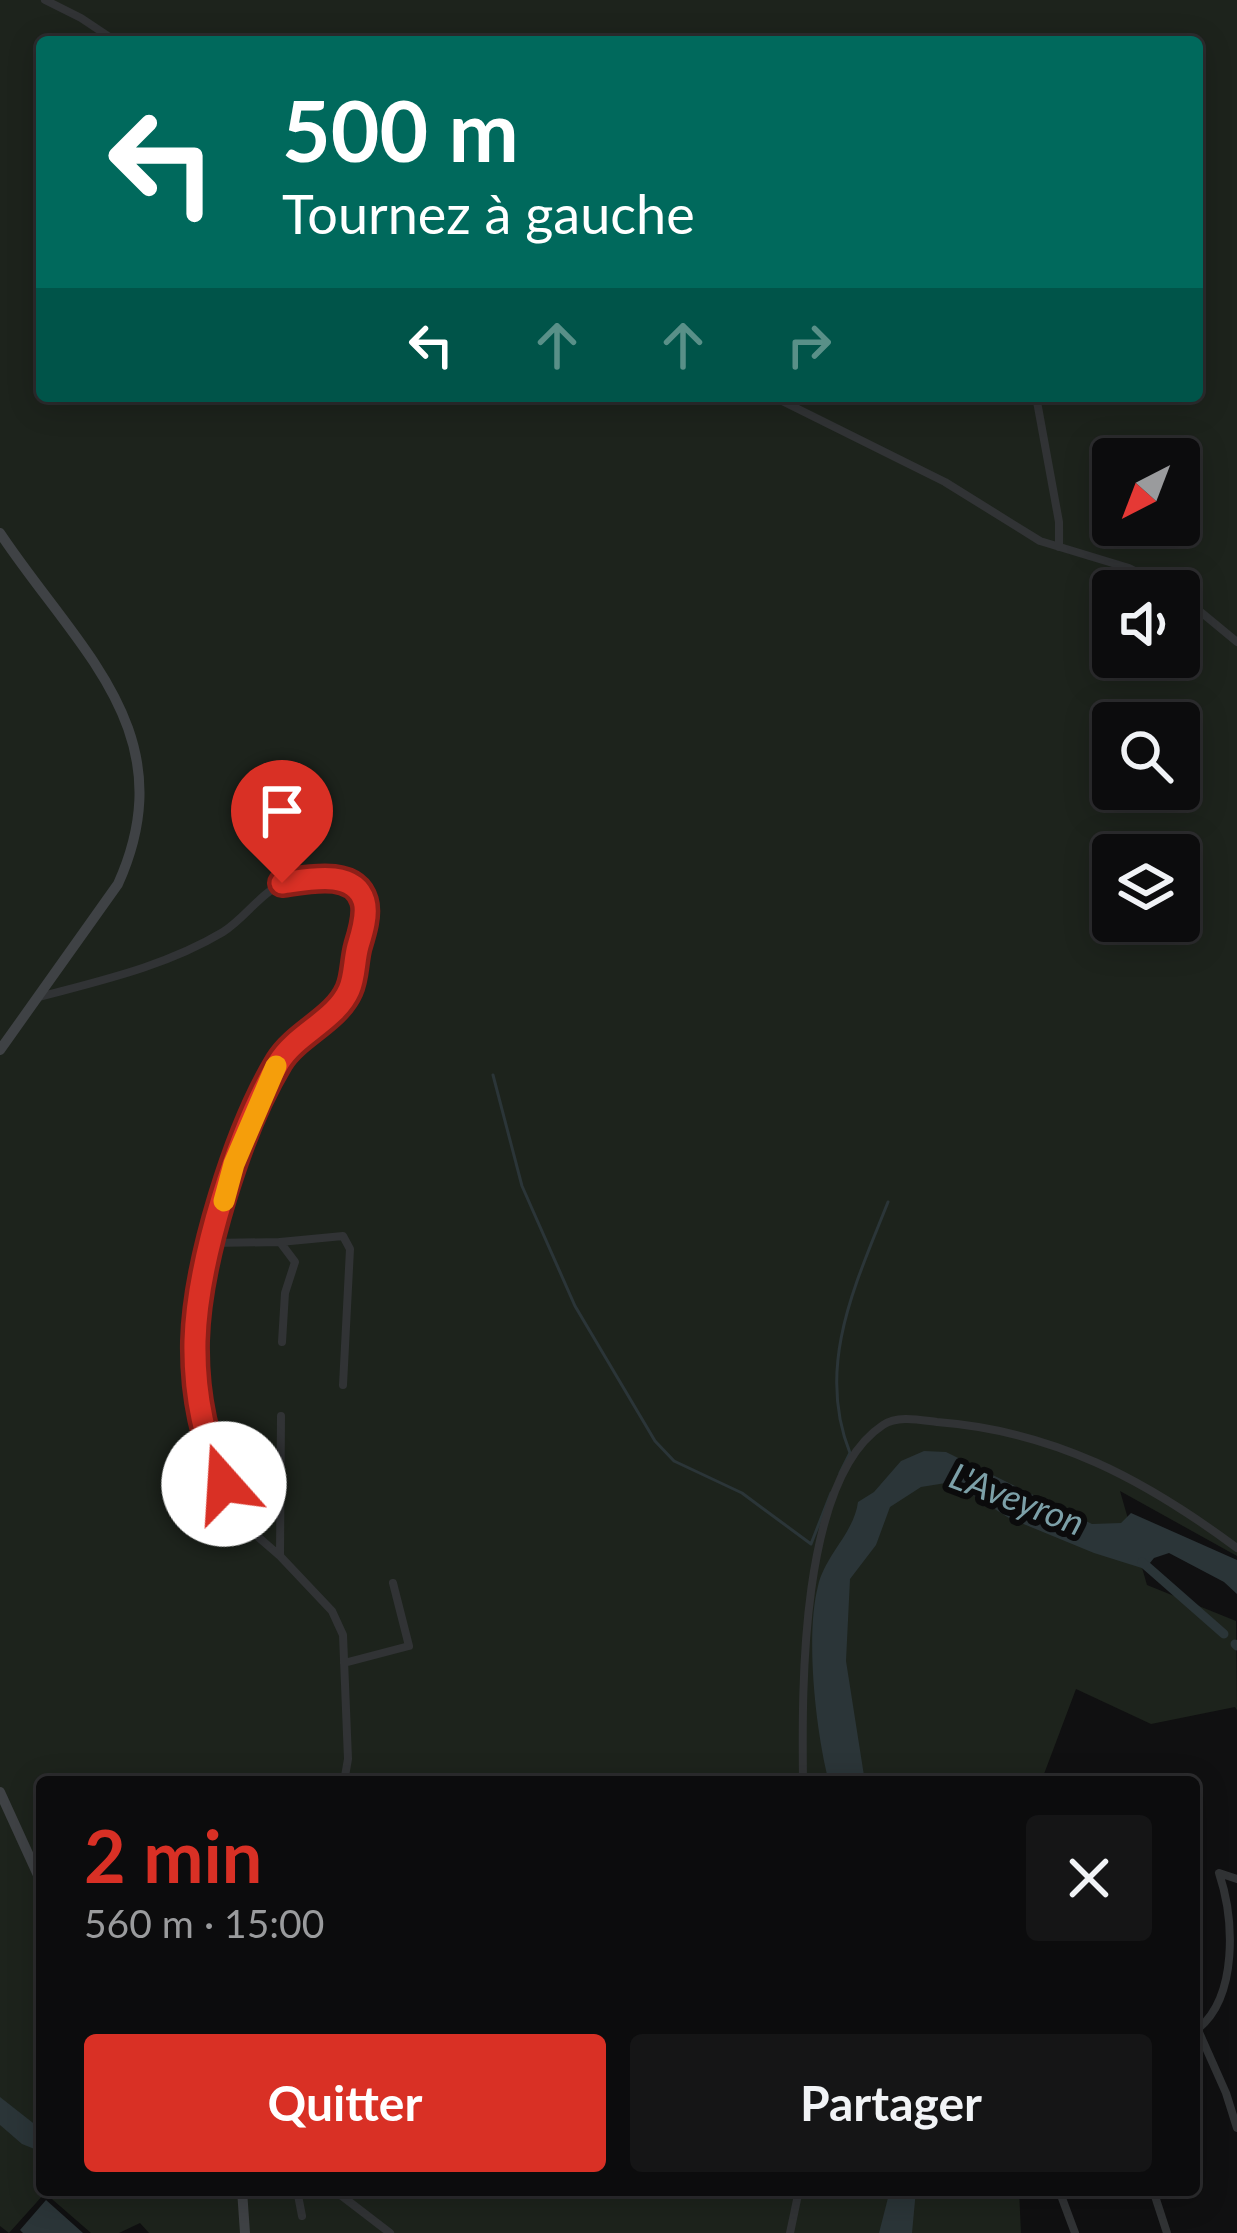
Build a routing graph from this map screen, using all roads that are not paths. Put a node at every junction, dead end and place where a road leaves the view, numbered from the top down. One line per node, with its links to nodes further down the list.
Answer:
1 (44, 0): 2 (street)
2 (108, 36)
3 (786, 402): 6 (street)
4 (1037, 402): 6 (street)
5 (0, 533): 10 (street)
6 (1059, 547): 7 (street)
7 (1133, 570)
8 (1200, 612): 9 (street)
9 (1237, 642)
10 (39, 997): 11 (street); 13 (street)
11 (0, 1050)
12 (280, 1242): 13 (street); 14 (street); 15 (street)
13 (212, 1244): 18 (street)
14 (281, 1342)
15 (343, 1385)
16 (281, 1416): 18 (street)
17 (1237, 1548): 22 (street)
18 (280, 1556): 20 (street)
19 (393, 1583): 20 (street)
20 (344, 1663): 21 (street)
21 (345, 1776)
22 (803, 1776)
23 (0, 1792): 24 (street)
24 (36, 1871)
25 (1237, 1879): 26 (street)
26 (1232, 1896): 27 (street)
27 (1200, 2023)
28 (1200, 2033): 29 (street)
29 (1237, 2128)
30 (242, 2196): 37 (street)
31 (298, 2196): 36 (street)
32 (342, 2196): 38 (street)
33 (799, 2196): 39 (street)
34 (1060, 2196): 40 (street)
35 (1155, 2196): 41 (street)
36 (302, 2216)
37 (245, 2233)
38 (390, 2233)
39 (790, 2233)
40 (1075, 2233)
41 (1166, 2233)

